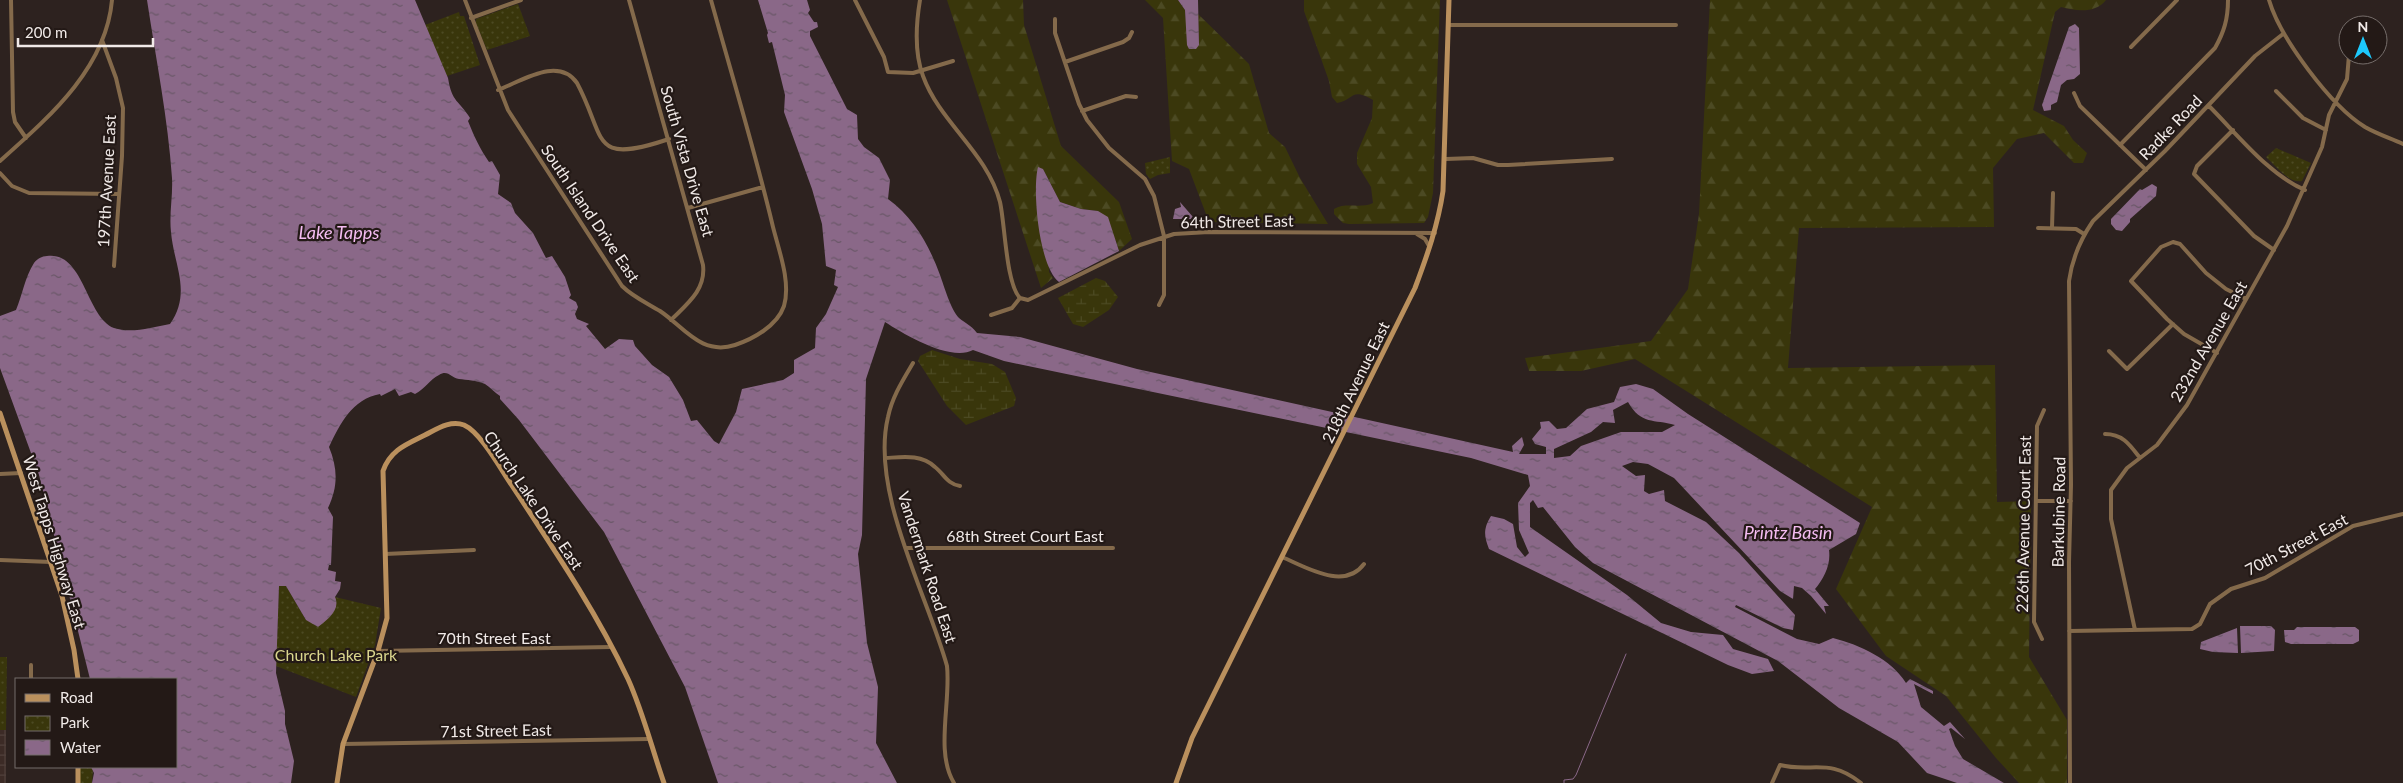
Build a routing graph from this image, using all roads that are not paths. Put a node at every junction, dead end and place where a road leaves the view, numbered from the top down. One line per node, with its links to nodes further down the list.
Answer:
1 (11, 0): 34 (street)
2 (112, 0): 19 (street)
3 (465, 0): 13 (street, South Island Drive East)
4 (521, 0): 13 (street)
5 (629, 0): 35 (street, South Vista Drive East)
6 (711, 0): 43 (street, South Island Drive East)
7 (855, 0): 24 (street)
8 (920, 0): 24 (street)
9 (1449, 0): 15 (street, 218th Avenue East)
10 (2177, 0): 20 (street)
11 (2228, 0): 37 (street)
12 (2269, 0): 18 (street)
13 (472, 18): 25 (street, South Island Drive East)
14 (1055, 19): 22 (street)
15 (1449, 24): 16 (street); 38 (street, 218th Avenue East)
16 (1676, 25)
17 (1132, 32): 22 (street)
18 (2283, 34): 29 (street); 30 (street, Radke Road)
19 (102, 40): 34 (street); 46 (street, 197th Avenue East)
20 (2131, 47)
21 (953, 61): 24 (street)
22 (1065, 62): 31 (street)
23 (2349, 65): 29 (street, 232nd Avenue East)
24 (921, 72): 58 (street)
25 (498, 90): 35 (street); 62 (street, South Island Drive East)
26 (2276, 91): 33 (street)
27 (2074, 93): 37 (street)
28 (1136, 97): 31 (street)
29 (2336, 102): 33 (street, 232nd Avenue East); 36 (street)
30 (2209, 106): 32 (street); 41 (street, Radke Road)
31 (1082, 111): 53 (street)
32 (2233, 130): 44 (street); 56 (street)
33 (2326, 130): 44 (street, 232nd Avenue East)
34 (26, 138): 40 (street)
35 (669, 138): 47 (street, South Vista Drive East)
36 (2403, 144)
37 (2120, 145): 41 (street)
38 (1446, 159): 39 (street); 51 (street, 218th Avenue East)
39 (1612, 159)
40 (0, 161)
41 (2146, 170): 52 (street, Radke Road)
42 (0, 173): 46 (street)
43 (763, 187): 47 (street); 62 (street, South Island Drive East)
44 (2305, 190): 56 (street, 232nd Avenue East)
45 (2053, 193): 49 (street)
46 (119, 194): 57 (street, 197th Avenue East)
47 (688, 208): 62 (street, South Vista Drive East)
48 (2038, 228): 49 (street)
49 (2052, 228): 52 (street)
50 (1413, 232): 51 (street, 64th Street East); 53 (street, 64th Street East); 55 (street)
51 (1435, 233): 55 (street, 218th Avenue East)
52 (2084, 234): 54 (street, Radke Road)
53 (1164, 236): 58 (street, 64th Street East); 60 (street)
54 (2080, 242): 76 (street, Barkubine Road)
55 (1429, 249): 82 (street, 218th Avenue East)
56 (2274, 250): 59 (street, 232nd Avenue East)
57 (114, 266)
58 (1020, 298): 61 (street, 64th Street East)
59 (2246, 300): 63 (street); 65 (street, 232nd Avenue East)
60 (1159, 305)
61 (991, 315)
62 (671, 320)
63 (2173, 324): 64 (street); 65 (street)
64 (2109, 351)
65 (2217, 353): 71 (street, 232nd Avenue East)
66 (913, 363): 70 (street, Vandermark Road East)
67 (2044, 410): 75 (street, 226th Avenue Court East)
68 (0, 413): 72 (street, West Tapps Highway East)
69 (2105, 434): 71 (street)
70 (886, 458): 74 (street); 78 (street, Vandermark Road East)
71 (2140, 458): 86 (street, 232nd Avenue East)
72 (21, 473): 73 (street); 84 (street, West Tapps Highway East)
73 (0, 474)
74 (960, 486)
75 (2036, 502): 76 (street); 88 (street, 226th Avenue Court East)
76 (2071, 502): 87 (street, Barkubine Road)
77 (2403, 514): 86 (street, 70th Street East)
78 (907, 548): 79 (street, 68th Street Court East); 100 (street, Vandermark Road East)
79 (1113, 548)
80 (474, 550): 81 (street)
81 (386, 554): 89 (street, Church Lake Drive East); 90 (street, Church Lake Drive East)
82 (1282, 557): 85 (street); 101 (street, 218th Avenue East)
83 (0, 560): 84 (street)
84 (51, 562): 93 (street, West Tapps Highway East)
85 (1364, 564)
86 (2135, 630): 87 (street, 70th Street East)
87 (2070, 631): 104 (street, Barkubine Road)
88 (2042, 639)
89 (611, 647): 90 (street, 70th Street East); 94 (street, Church Lake Drive East)
90 (378, 651): 95 (street, Church Lake Drive East)
91 (31, 665): 92 (street)
92 (31, 678)
93 (78, 678)
94 (649, 739): 95 (street, 71st Street East); 99 (street, Church Lake Drive East)
95 (343, 744): 98 (street, Church Lake Drive East)
96 (78, 768): 97 (street)
97 (78, 783)
98 (336, 783)
99 (664, 783)
100 (954, 783)
101 (1176, 783)
102 (1772, 783): 103 (street)
103 (1861, 783)
104 (2070, 783)

